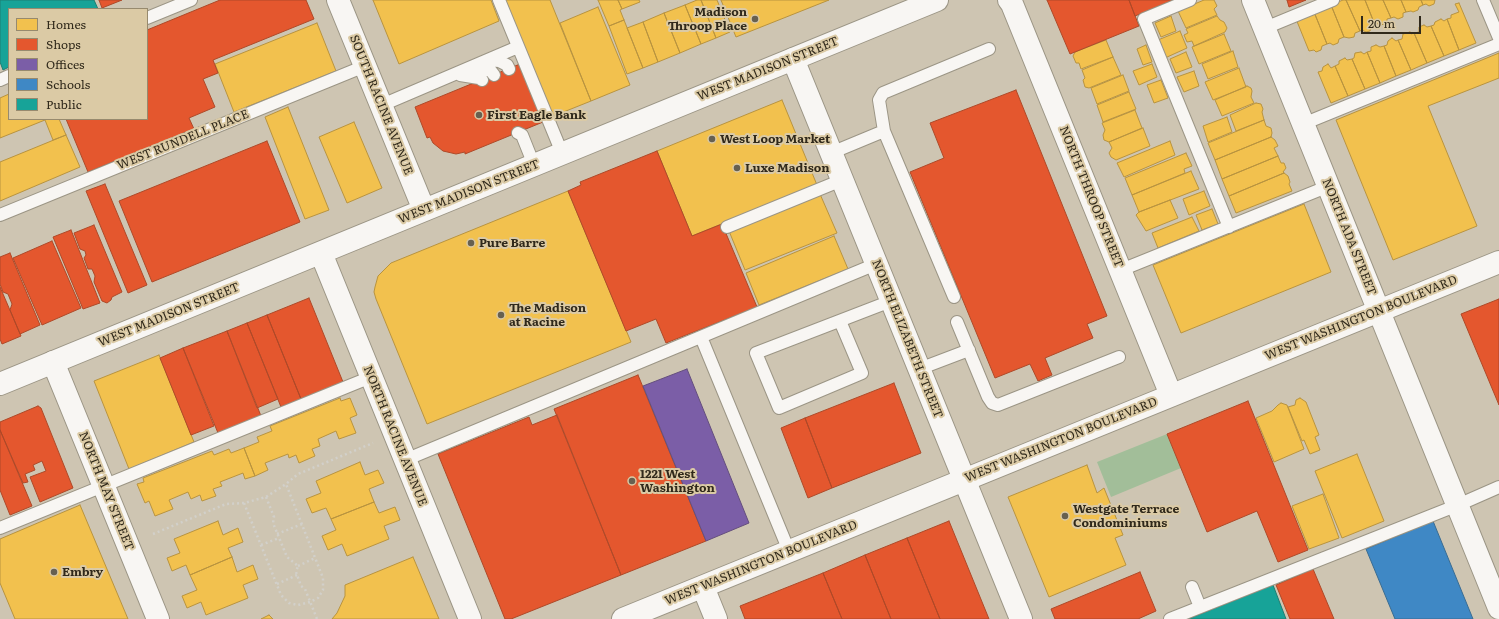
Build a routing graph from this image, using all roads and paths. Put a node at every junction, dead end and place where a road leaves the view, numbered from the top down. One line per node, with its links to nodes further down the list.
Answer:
1 (191, 0): 10 (lane)
2 (338, 0): 18 (street, SOUTH RACINE AVENUE)
3 (499, 0): 14 (lane)
4 (937, 0): 16 (street, WEST MADISON STREET)
5 (1009, 0): 40 (street, NORTH THROOP STREET)
6 (1190, 0): 36 (lane)
7 (1253, 0): 11 (street, NORTH ADA STREET)
8 (1333, 0): 11 (lane)
9 (1483, 0): 12 (lane)
10 (148, 18)
11 (1265, 28): 25 (street, NORTH ADA STREET)
12 (1499, 38)
13 (1499, 44): 25 (lane)
14 (518, 47): 17 (lane); 28 (lane)
15 (989, 49): 26 (lane)
16 (793, 59): 28 (street, WEST MADISON STREET); 29 (street, NORTH ELIZABETH STREET)
17 (488, 60): 19 (lane); 20 (lane)
18 (365, 66): 24 (street, SOUTH RACINE AVENUE); 34 (lane, WEST RUNDELL PLACE)
19 (466, 69): 21 (lane); 22 (lane)
20 (509, 69)
21 (454, 74): 23 (lane); 24 (lane)
22 (494, 75)
23 (482, 80)
24 (382, 105): 33 (street, SOUTH RACINE AVENUE)
25 (1303, 124): 32 (street, NORTH ADA STREET)
26 (884, 131): 29 (lane); 41 (lane)
27 (521, 132): 30 (lane)
28 (562, 153): 30 (street, WEST MADISON STREET)
29 (831, 153): 31 (street, NORTH ELIZABETH STREET)
30 (534, 165): 33 (street, WEST MADISON STREET)
31 (842, 180): 35 (lane); 39 (street, NORTH ELIZABETH STREET)
32 (1329, 186): 36 (lane); 43 (street, NORTH ADA STREET)
33 (424, 210): 37 (street, WEST MADISON STREET)
34 (0, 215)
35 (727, 227)
36 (1229, 227): 40 (lane)
37 (321, 253): 49 (street, WEST MADISON STREET); 51 (street, NORTH RACINE AVENUE)
38 (1499, 262): 43 (street, WEST WASHINGTON BOULEVARD)
39 (876, 264): 42 (street, NORTH ELIZABETH STREET); 46 (lane)
40 (1121, 270): 53 (street, NORTH THROOP STREET)
41 (954, 297)
42 (891, 301): 44 (lane); 50 (street, NORTH ELIZABETH STREET)
43 (1379, 311): 53 (street, WEST WASHINGTON BOULEVARD); 62 (street, NORTH ADA STREET)
44 (840, 321): 44 (lane)
45 (957, 322): 47 (lane)
46 (702, 337): 55 (lane); 69 (lane)
47 (969, 350): 48 (lane); 50 (lane)
48 (1119, 357)
49 (53, 362): 52 (street, WEST MADISON STREET); 58 (street, NORTH MAY STREET)
50 (919, 369): 56 (street, NORTH ELIZABETH STREET)
51 (371, 377): 55 (street, NORTH RACINE AVENUE); 58 (lane)
52 (0, 384)
53 (1171, 395): 56 (street, WEST WASHINGTON BOULEVARD)
54 (373, 443): 57 (path)
55 (405, 460): 81 (street, NORTH RACINE AVENUE)
56 (964, 480): 69 (street, WEST WASHINGTON BOULEVARD); 84 (street, NORTH ELIZABETH STREET)
57 (286, 484): 60 (path); 63 (path)
58 (104, 485): 64 (lane); 79 (street, NORTH MAY STREET)
59 (1499, 487): 62 (lane)
60 (266, 497): 61 (path); 66 (path)
61 (244, 503): 65 (path); 68 (path)
62 (1458, 505): 77 (lane); 78 (street, NORTH ADA STREET)
63 (302, 524): 66 (path); 70 (path)
64 (0, 528)
65 (153, 534)
66 (278, 534): 67 (path)
67 (279, 538): 68 (path); 71 (path)
68 (261, 545): 73 (path)
69 (789, 551): 74 (street, WEST WASHINGTON BOULEVARD)
70 (315, 558): 71 (path); 76 (path)
71 (298, 566): 72 (path)
72 (297, 575): 73 (path); 76 (path)
73 (276, 584): 76 (path)
74 (703, 587): 82 (street, WEST WASHINGTON BOULEVARD); 83 (street)
75 (1192, 587): 77 (lane)
76 (310, 602): 80 (path)
77 (1200, 607): 85 (lane)
78 (1499, 608)
79 (158, 619)
80 (317, 619)
81 (470, 619)
82 (623, 619)
83 (716, 619)
84 (1021, 619)
85 (1170, 619)

